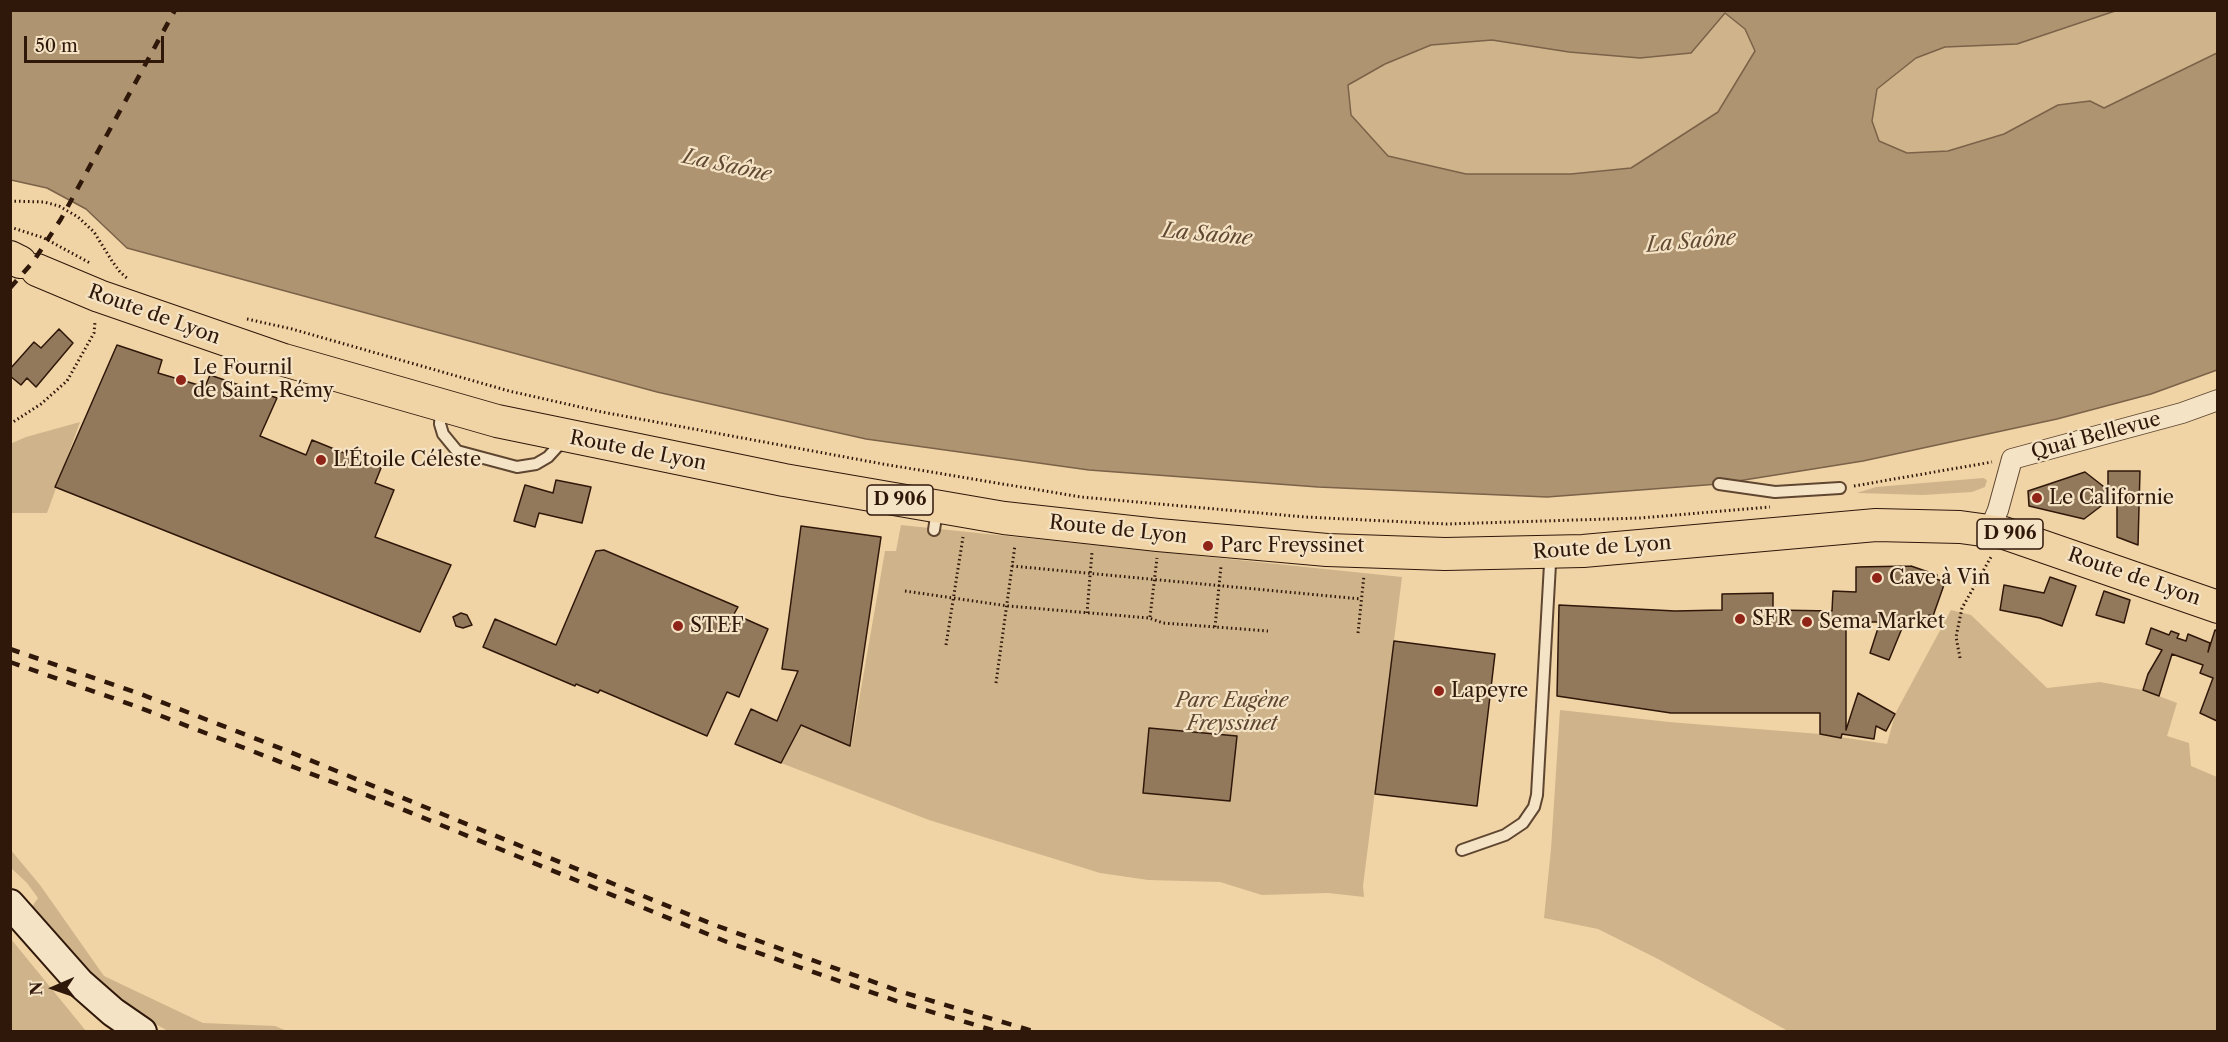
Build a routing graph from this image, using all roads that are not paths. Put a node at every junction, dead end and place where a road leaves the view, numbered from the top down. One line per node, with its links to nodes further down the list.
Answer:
1 (22, 263): 6 (main road, Route de Lyon / D 906)
2 (2217, 400): 5 (street, Quai Bellevue)
3 (1719, 484): 4 (lane)
4 (1840, 488)
5 (1997, 532): 6 (main road, Route de Lyon / D 906); 7 (main road, Route de Lyon / D 906)
6 (1548, 553): 8 (lane)
7 (2217, 607)
8 (1462, 850)
9 (10, 904): 10 (main road)
10 (140, 1031)

